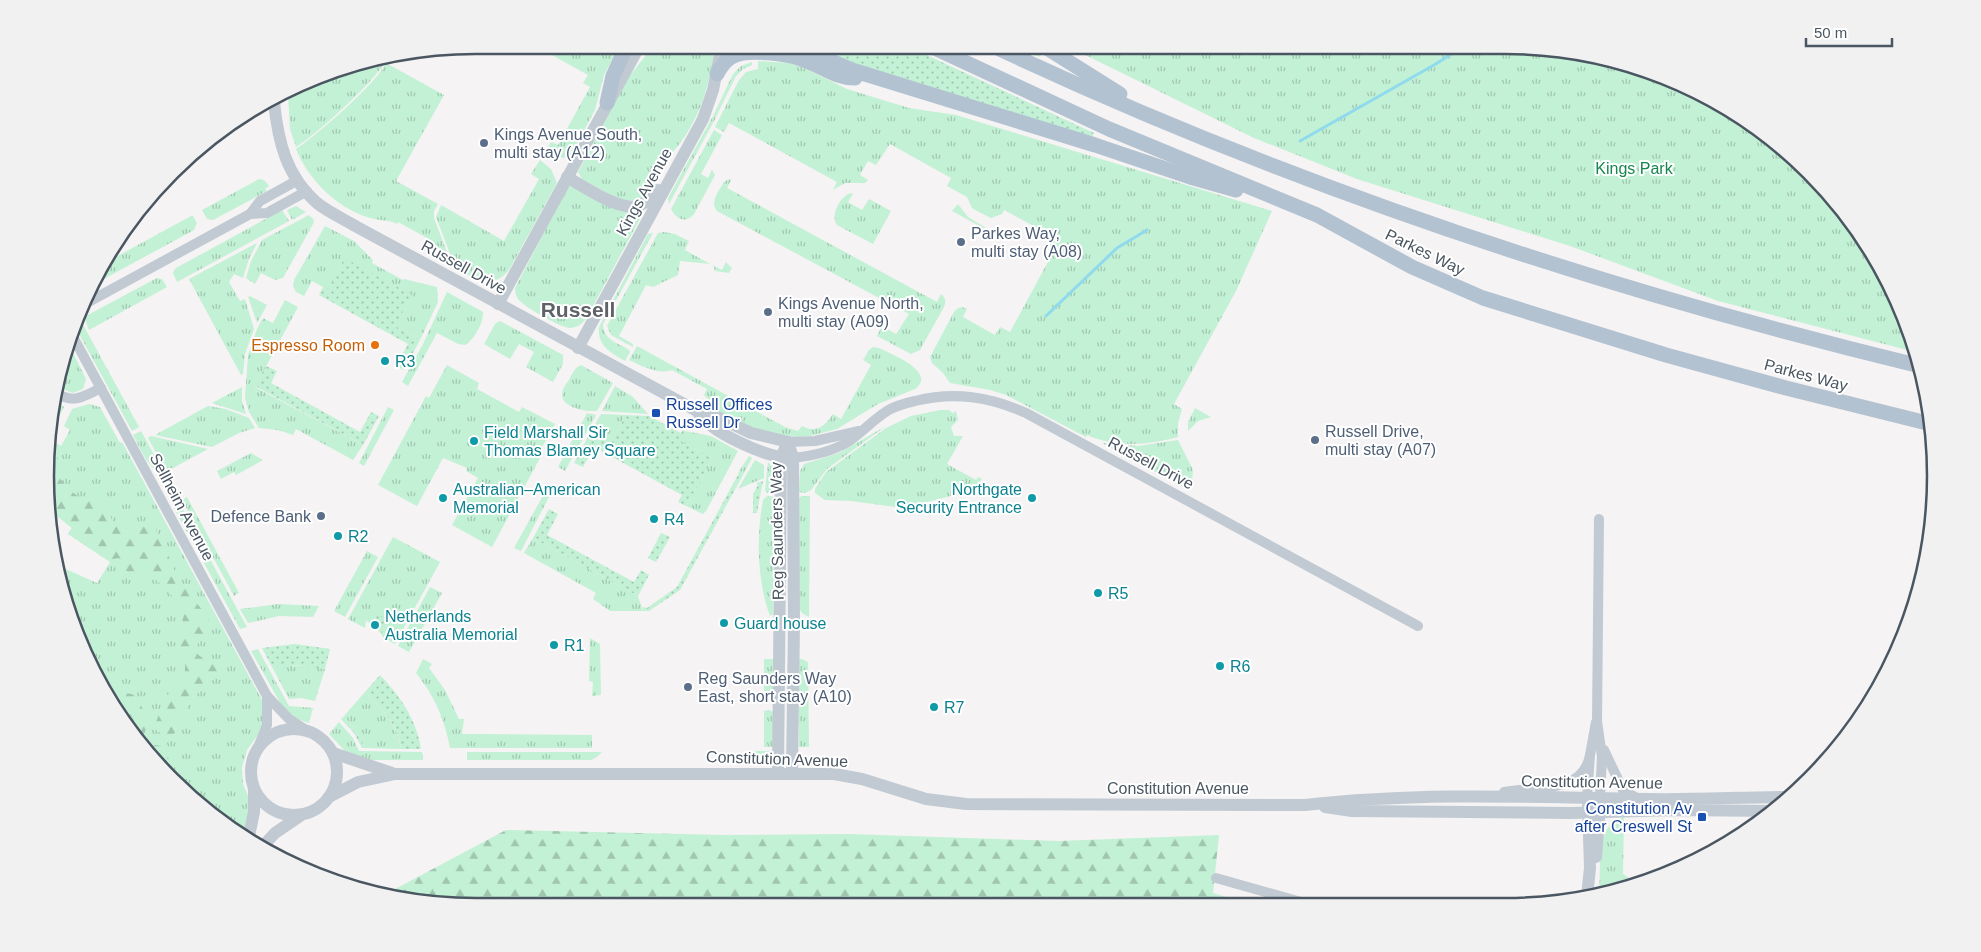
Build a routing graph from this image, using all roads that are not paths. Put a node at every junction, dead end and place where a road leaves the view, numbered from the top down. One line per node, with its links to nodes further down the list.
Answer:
1 (623, 54): 12 (main road)
2 (635, 54): 12 (street)
3 (720, 54): 10 (street, Kings Avenue)
4 (745, 54): 10 (main road)
5 (781, 54): 11 (main road)
6 (820, 54): 11 (main road)
7 (947, 54): 19 (main road, Parkes Way)
8 (1010, 54): 14 (main road, Parkes Way)
9 (1056, 54): 14 (main road)
10 (717, 74): 16 (street, Kings Avenue)
11 (877, 78): 19 (main road)
12 (607, 103): 15 (street)
13 (274, 105): 17 (street, Russell Drive)
14 (1186, 132): 25 (main road, Parkes Way)
15 (567, 177): 16 (street); 22 (street)
16 (669, 179): 24 (street, Kings Avenue)
17 (298, 180): 18 (street, Russell Drive); 20 (street)
18 (307, 191): 20 (street); 22 (street, Russell Drive)
19 (1284, 201): 29 (main road, Parkes Way)
20 (250, 214): 21 (street)
21 (92, 300)
22 (498, 304): 24 (street, Russell Drive)
23 (76, 341): 26 (street, Sellheim Avenue)
24 (578, 348): 28 (street, Russell Drive)
25 (1912, 364)
26 (101, 388): 27 (street); 37 (street, Sellheim Avenue)
27 (62, 397)
28 (696, 411): 31 (street, Russell Drive); 32 (street, Russell Drive)
29 (1924, 422)
30 (860, 431): 31 (street, Russell Drive); 32 (street, Russell Drive); 36 (street, Russell Drive)
31 (788, 442): 32 (street, Reg Saunders Way)
32 (787, 458): 34 (street, Reg Saunders Way); 35 (street, Reg Saunders Way)
33 (1599, 520): 39 (street)
34 (780, 623): 35 (street); 38 (street, Reg Saunders Way)
35 (794, 623): 38 (street, Reg Saunders Way)
36 (1418, 626)
37 (267, 696): 40 (street, Sellheim Avenue); 42 (street, Sellheim Avenue)
38 (786, 704): 45 (street, Reg Saunders Way); 46 (street, Reg Saunders Way)
39 (1597, 721): 41 (street); 44 (street)
40 (309, 732): 42 (street); 43 (street)
41 (1600, 740): 50 (street); 53 (street)
42 (257, 750): 48 (street)
43 (333, 753): 47 (street, Constitution Avenue); 49 (street)
44 (1590, 755): 50 (street); 52 (street)
45 (778, 773): 46 (street, Constitution Avenue); 47 (street, Constitution Avenue)
46 (792, 773): 54 (street, Constitution Avenue)
47 (394, 774): 49 (street, Constitution Avenue)
48 (254, 786): 57 (street); 58 (street)
49 (329, 797): 57 (street)
50 (1594, 797): 52 (street, Constitution Avenue); 53 (street, Constitution Avenue); 56 (street)
51 (1778, 797): 53 (street, Constitution Avenue)
52 (1489, 798): 54 (street, Constitution Avenue)
53 (1646, 799)
54 (1305, 805): 56 (street, Constitution Avenue)
55 (1762, 811): 56 (street, Constitution Avenue)
56 (1594, 812): 61 (street); 62 (street)
57 (305, 814): 59 (street)
58 (250, 832)
59 (267, 843)
60 (1216, 878): 63 (street)
61 (1594, 888)
62 (1588, 890)
63 (1287, 898)

